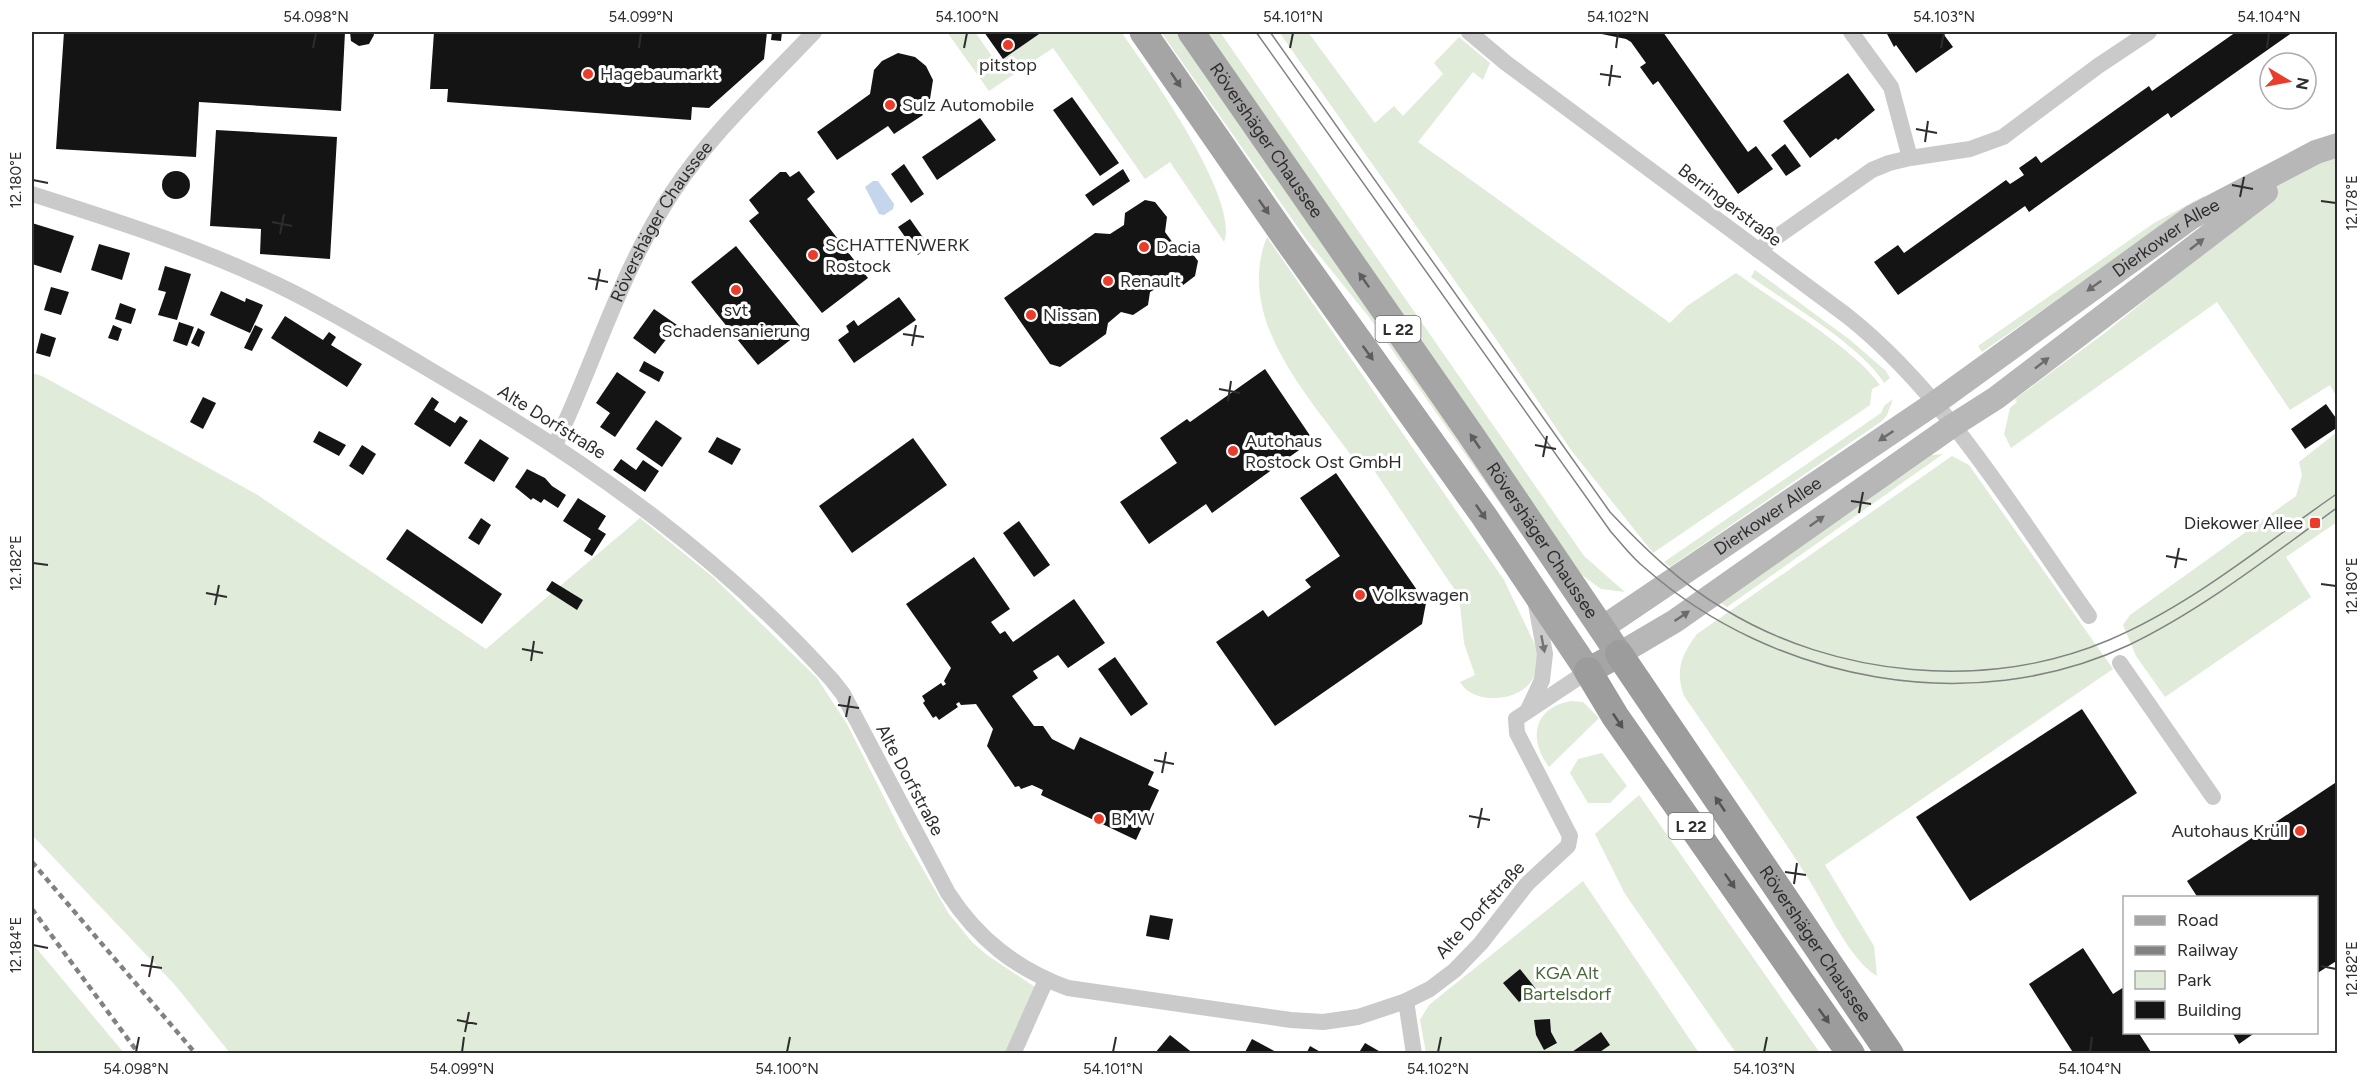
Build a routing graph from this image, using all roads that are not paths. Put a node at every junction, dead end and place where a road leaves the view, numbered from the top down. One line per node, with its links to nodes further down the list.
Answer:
1 (814, 32): 13 (street, Rövershäger Chaussee)
2 (1143, 32): 14 (main road, Rövershäger Chaussee / L 22, one-way to 14)
3 (1191, 32): 16 (main road, Rövershäger Chaussee / L 22, one-way to 3)
4 (1469, 32): 10 (street, Berringerstraße)
5 (1851, 32): 8 (street)
6 (2149, 32): 8 (street)
7 (2337, 148): 11 (main road, Dierkower Allee, one-way to 11); 12 (main road, Dierkower Allee, one-way to 7)
8 (1910, 158): 10 (street)
9 (32, 194): 13 (street, Alte Dorfstraße)
10 (1758, 250): 11 (street, Berringerstraße)
11 (1935, 403): 12 (street, Berringerstraße); 16 (main road, Dierkower Allee, one-way to 16)
12 (1952, 426): 15 (street); 17 (main road, Dierkower Allee, one-way to 12)
13 (555, 445): 22 (street, Alte Dorfstraße)
14 (1532, 586): 19 (main road, Rövershäger Chaussee / L 22); 20 (street, Rövershäger Chaussee, one-way to 20)
15 (2089, 616)
16 (1602, 628): 17 (main road, Rövershäger Chaussee / L 22); 19 (main road)
17 (1619, 654): 19 (main road, Dierkower Allee); 27 (highway, Rövershäger Chaussee / L 22, one-way to 17)
18 (2120, 663): 21 (street)
19 (1588, 671): 20 (street); 26 (highway, Rövershäger Chaussee / L 22, one-way to 26)
20 (1527, 711): 23 (street, Alte Dorfstraße)
21 (2213, 797)
22 (1046, 980): 23 (street, Alte Dorfstraße); 24 (street)
23 (1406, 1000): 25 (street)
24 (1013, 1053)
25 (1414, 1053)
26 (1851, 1053)
27 (1890, 1053)

